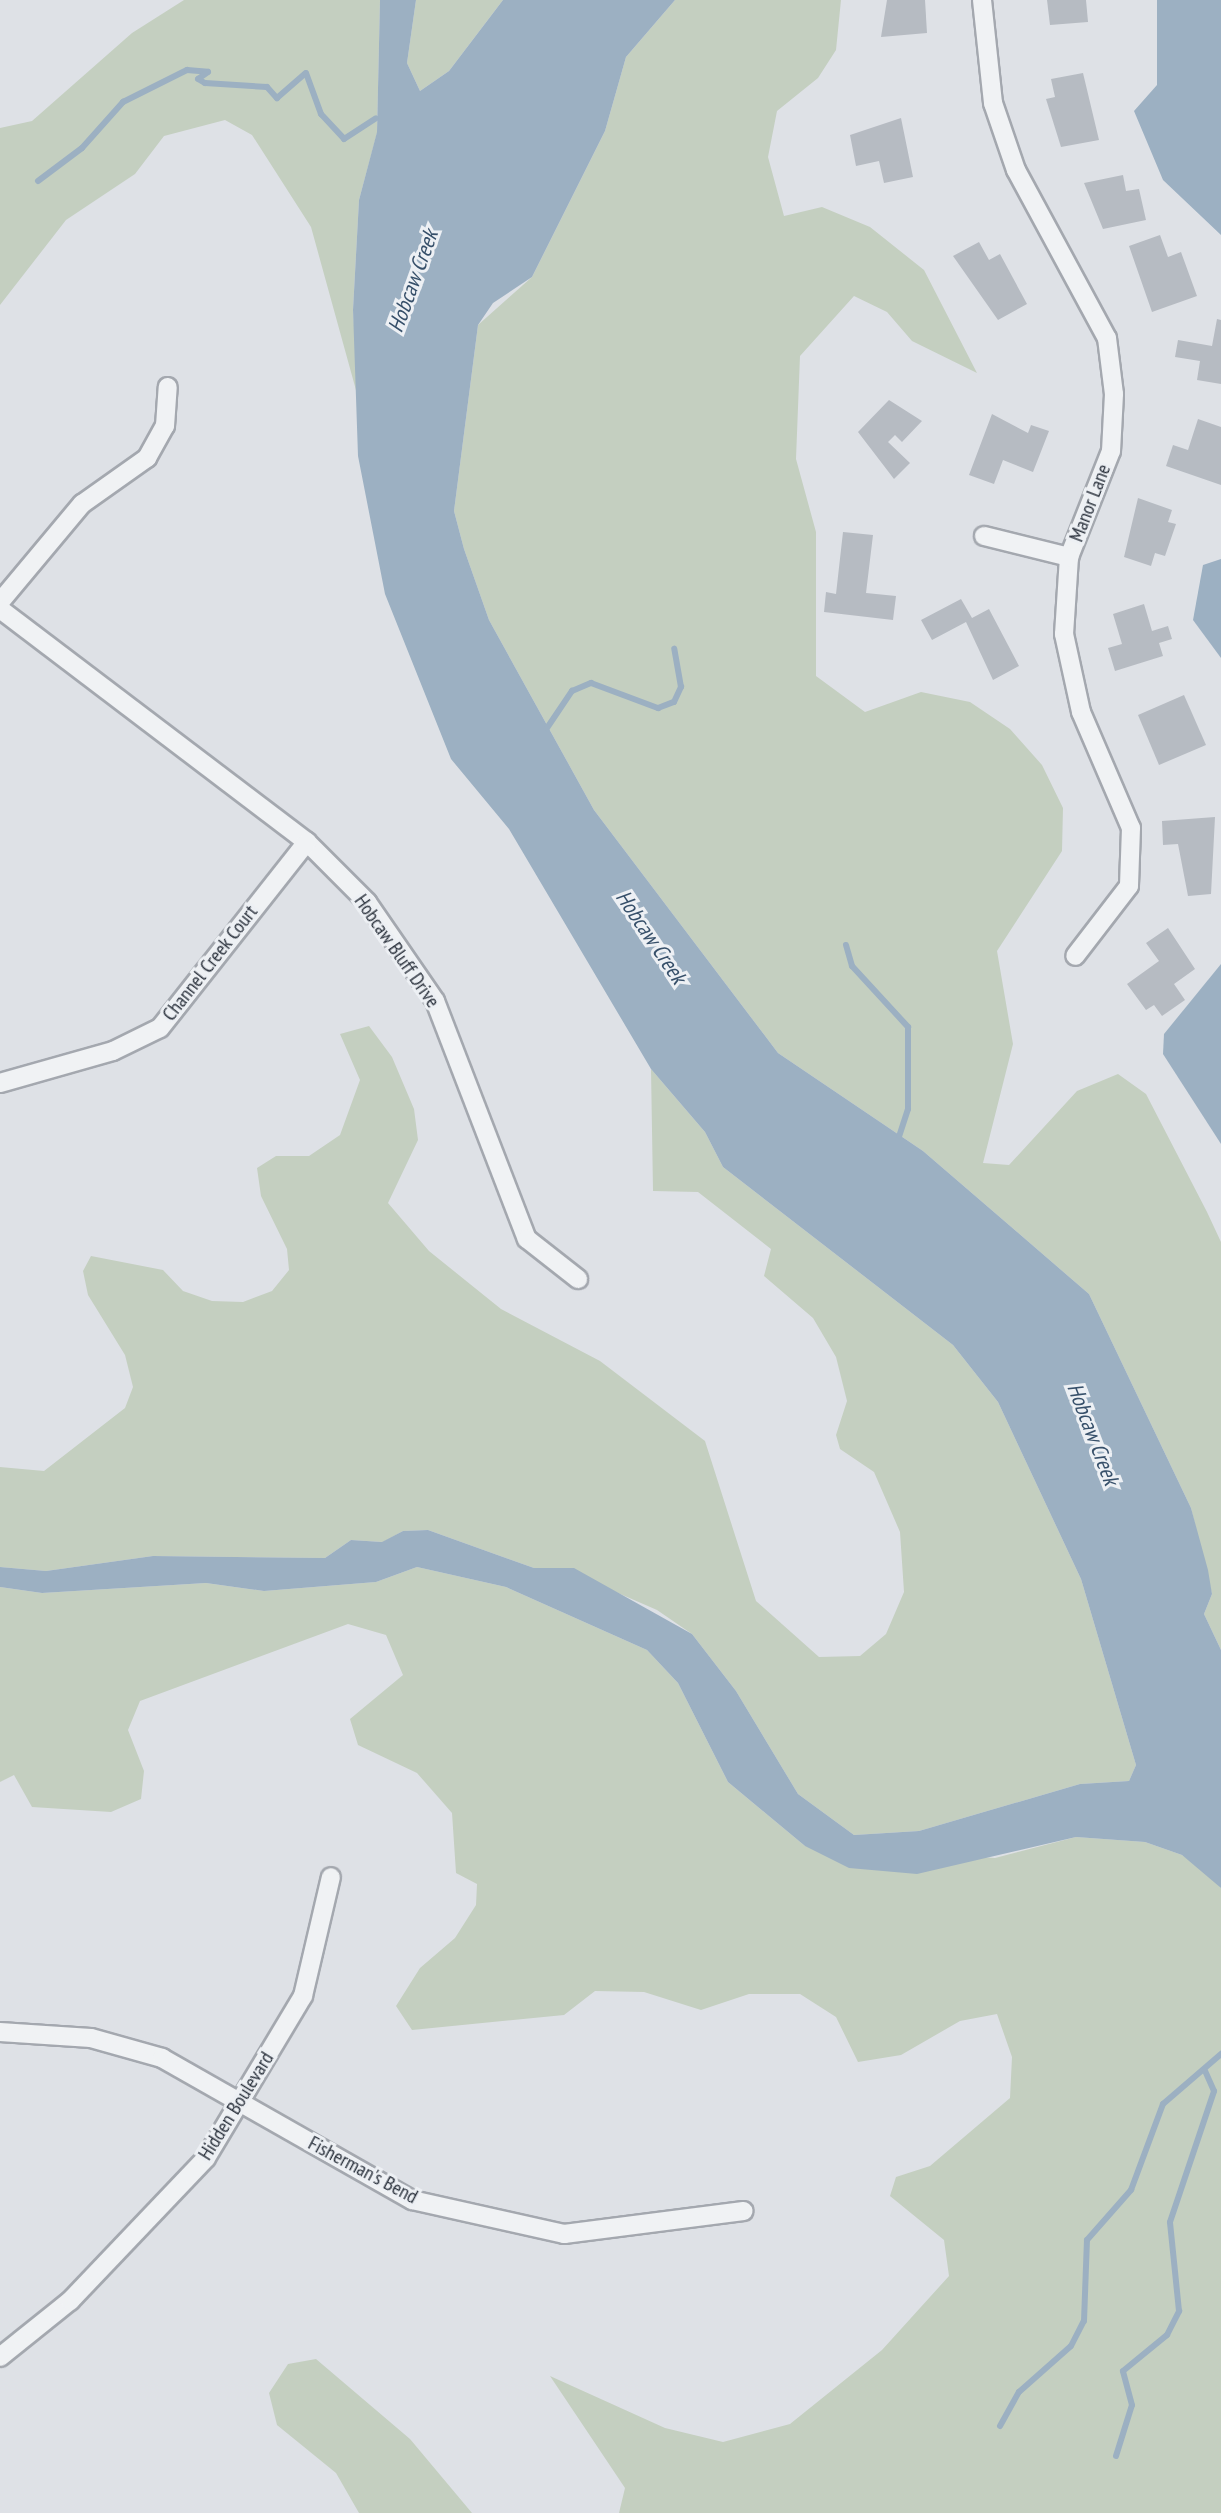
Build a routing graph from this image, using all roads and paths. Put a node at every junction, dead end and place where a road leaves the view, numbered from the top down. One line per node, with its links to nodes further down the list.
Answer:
1 (982, 0): 4 (street, Manor Lane)
2 (168, 387): 5 (street)
3 (984, 536): 4 (street)
4 (1069, 557): 8 (street, Manor Lane)
5 (0, 602)
6 (0, 609): 7 (street, Hobcaw Bluff Drive)
7 (307, 842): 9 (street, Channel Creek Court); 10 (street, Hobcaw Bluff Drive)
8 (1075, 956)
9 (0, 1083)
10 (578, 1279)
11 (331, 1877): 13 (street, Hidden Boulevard)
12 (0, 2032): 13 (street, Fisherman's Bend)
13 (241, 2103): 14 (street, Fisherman's Bend); 15 (street, Hidden Boulevard)
14 (744, 2211)
15 (0, 2357)

